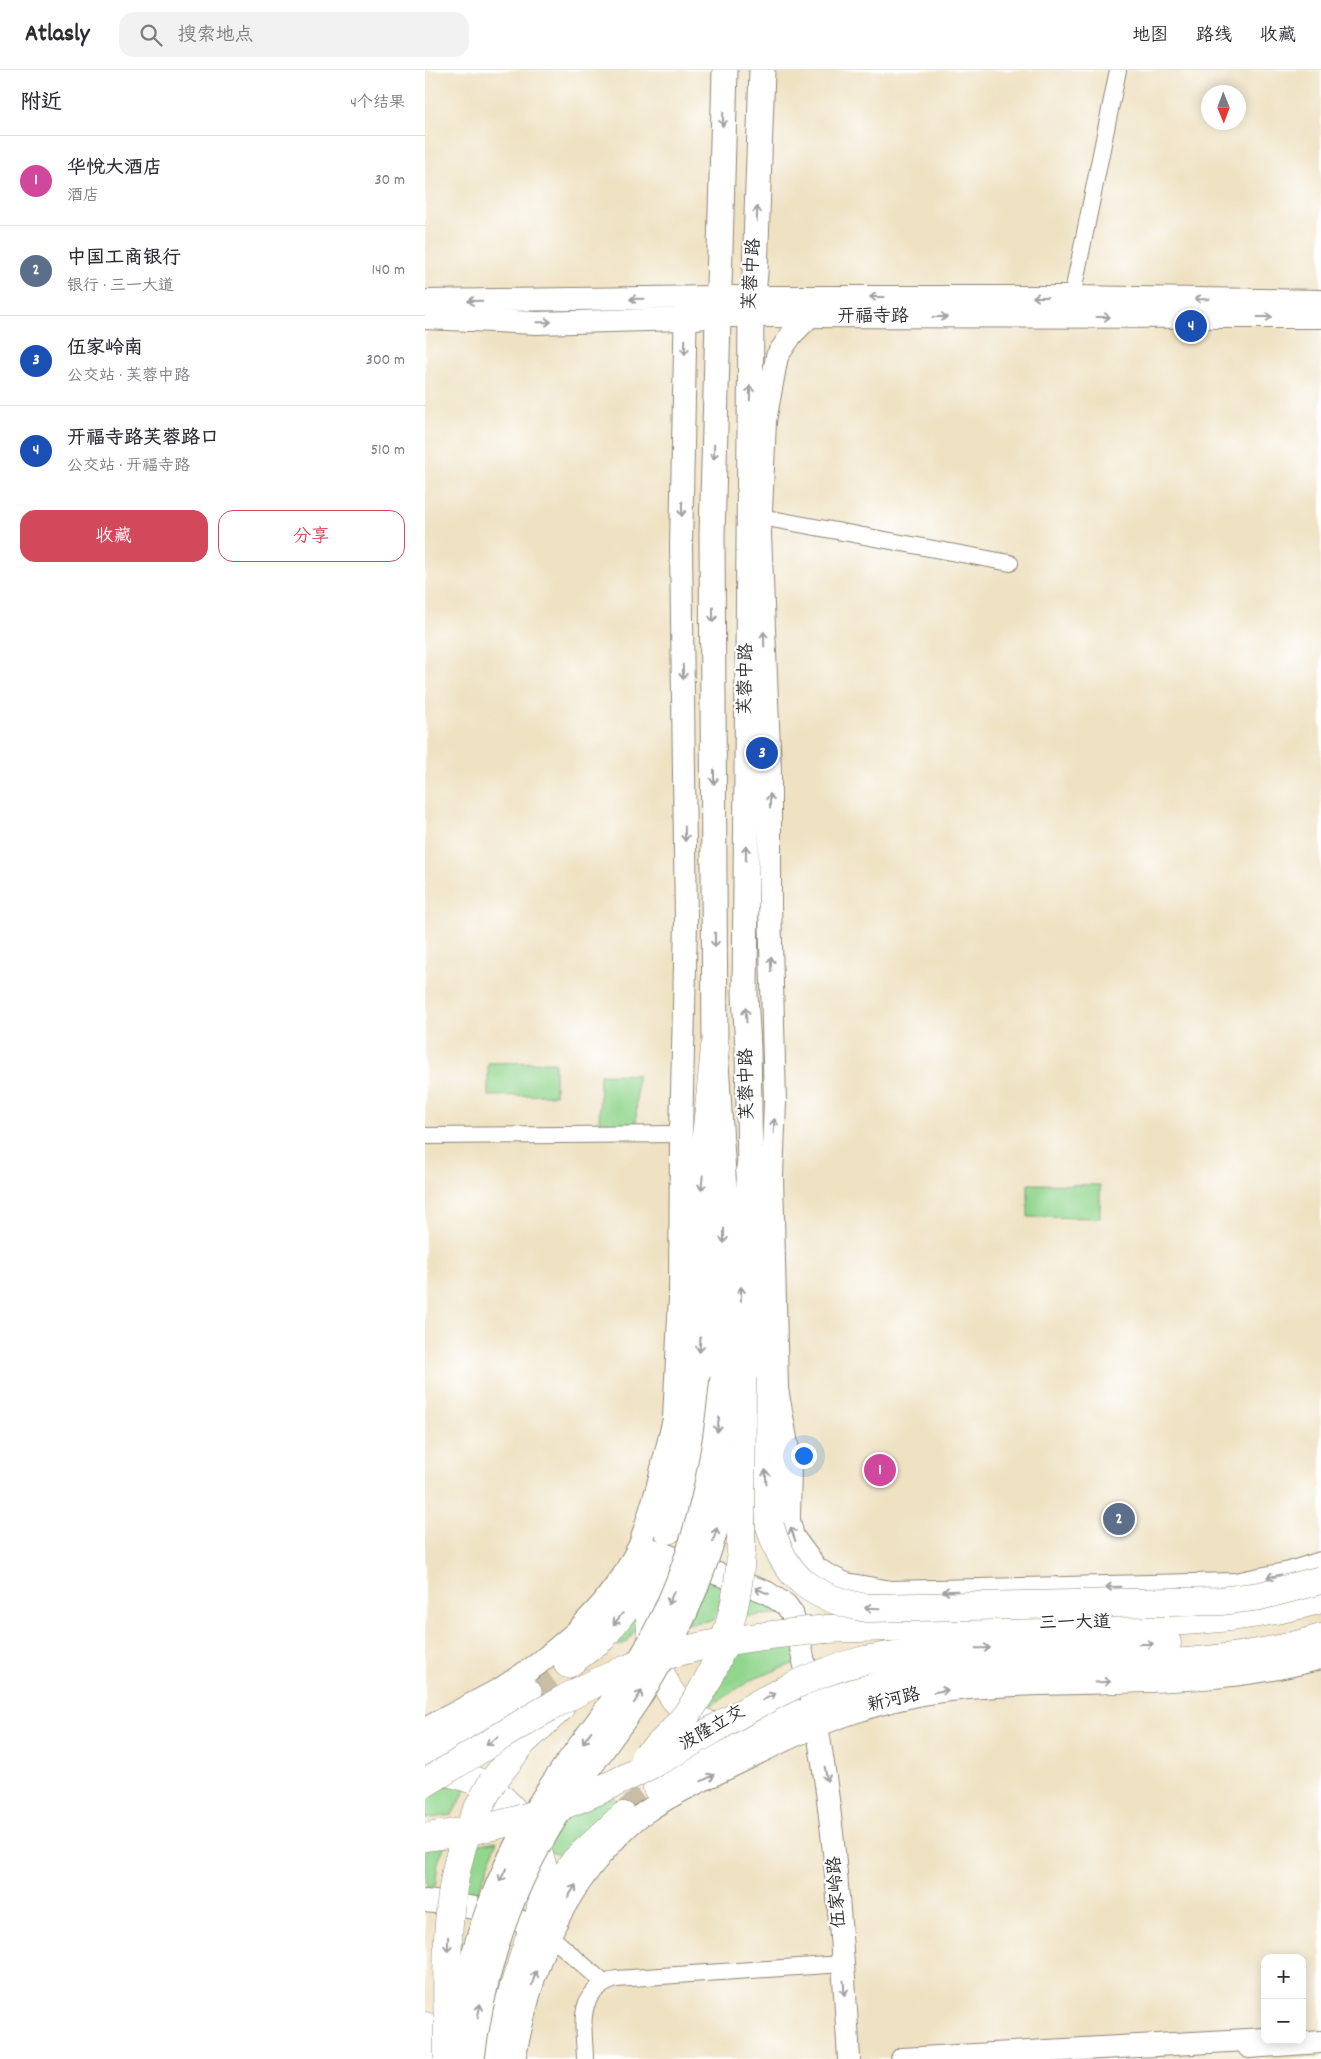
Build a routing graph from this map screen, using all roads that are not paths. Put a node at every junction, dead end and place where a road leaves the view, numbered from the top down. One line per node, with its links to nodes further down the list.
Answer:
1 (725, 70): 7 (main road, 芙蓉中路, one-way to 7)
2 (762, 70): 8 (main road, 芙蓉中路, one-way to 2)
3 (1118, 70): 4 (street)
4 (1072, 297): 6 (street, 开福寺路, one-way to 4); 8 (street, 开福寺路, one-way to 8)
5 (425, 301): 9 (street, 开福寺路, one-way to 5)
6 (1321, 301)
7 (717, 306): 8 (street, 开福寺路); 9 (street, 开福寺路); 15 (main road, 芙蓉中路, one-way to 15)
8 (752, 307): 10 (street, 开福寺路); 18 (main road, 芙蓉中路, one-way to 8)
9 (686, 309): 12 (street, 开福寺路, one-way to 9); 16 (street, one-way to 16)
10 (809, 317): 11 (street, 开福寺路, one-way to 11); 13 (street)
11 (1321, 317)
12 (425, 318)
13 (761, 517): 14 (street); 21 (street, one-way to 13)
14 (1010, 563)
15 (715, 1047): 20 (main road, 芙蓉中路, one-way to 20); 22 (highway, one-way to 22)
16 (681, 1134): 17 (street); 23 (street)
17 (425, 1136)
18 (750, 1169): 19 (highway); 20 (main road, 芙蓉中路, one-way to 18)
19 (763, 1288): 21 (main road); 28 (highway, one-way to 19, bridge)
20 (732, 1377): 46 (highway, bridge); 60 (main road, one-way to 60, bridge); 61 (main road, one-way to 20, bridge)
21 (777, 1389): 25 (street, one-way to 21)
22 (668, 1530)
23 (647, 1554): 29 (street, one-way to 23); 36 (highway, one-way to 36); 40 (highway); 41 (street)
24 (1321, 1563): 25 (street, one-way to 25)
25 (816, 1568): 29 (street)
26 (1321, 1580): 28 (highway, bridge)
27 (1321, 1598): 30 (highway, 三一大道)
28 (1221, 1601): 30 (highway, bridge)
29 (786, 1605): 39 (street, 伍家岭路)
30 (1288, 1617): 31 (highway, 三一大道); 33 (highway); 35 (highway, 三一大道, one-way to 30); 37 (highway, 三一大道, bridge)
31 (1321, 1619)
32 (1321, 1638): 33 (highway)
33 (1235, 1656): 39 (highway)
34 (1321, 1658): 39 (street, 新河路, one-way to 34)
35 (865, 1660): 46 (highway, 波隆立交, one-way to 35, bridge)
36 (568, 1664)
37 (580, 1691): 44 (highway, one-way to 44, bridge); 59 (highway, one-way to 59, bridge)
38 (528, 1693): 42 (highway)
39 (812, 1714): 40 (highway); 50 (street, 新河路, one-way to 39); 51 (street, 伍家岭路, one-way to 51)
40 (770, 1728): 45 (highway)
41 (425, 1730)
42 (425, 1753)
43 (425, 1770): 50 (highway)
44 (425, 1783)
45 (657, 1788)
46 (588, 1796): 48 (highway, 波隆立交, bridge)
47 (623, 1816): 50 (highway)
48 (425, 1838)
49 (425, 1901): 50 (street)
50 (539, 1929): 52 (street); 62 (highway); 63 (street, 新河路, one-way to 50)
51 (843, 1964): 52 (street); 65 (street, 伍家岭路, one-way to 65)
52 (604, 1983): 64 (street)
53 (425, 2026): 58 (highway)
54 (1321, 2036): 55 (street)
55 (1306, 2037)
56 (1261, 2039): 66 (street)
57 (1321, 2042): 67 (street)
58 (425, 2059)
59 (448, 2059)
60 (453, 2059)
61 (472, 2059)
62 (498, 2059)
63 (514, 2059)
64 (585, 2059)
65 (849, 2059)
66 (902, 2059)
67 (1028, 2059)

